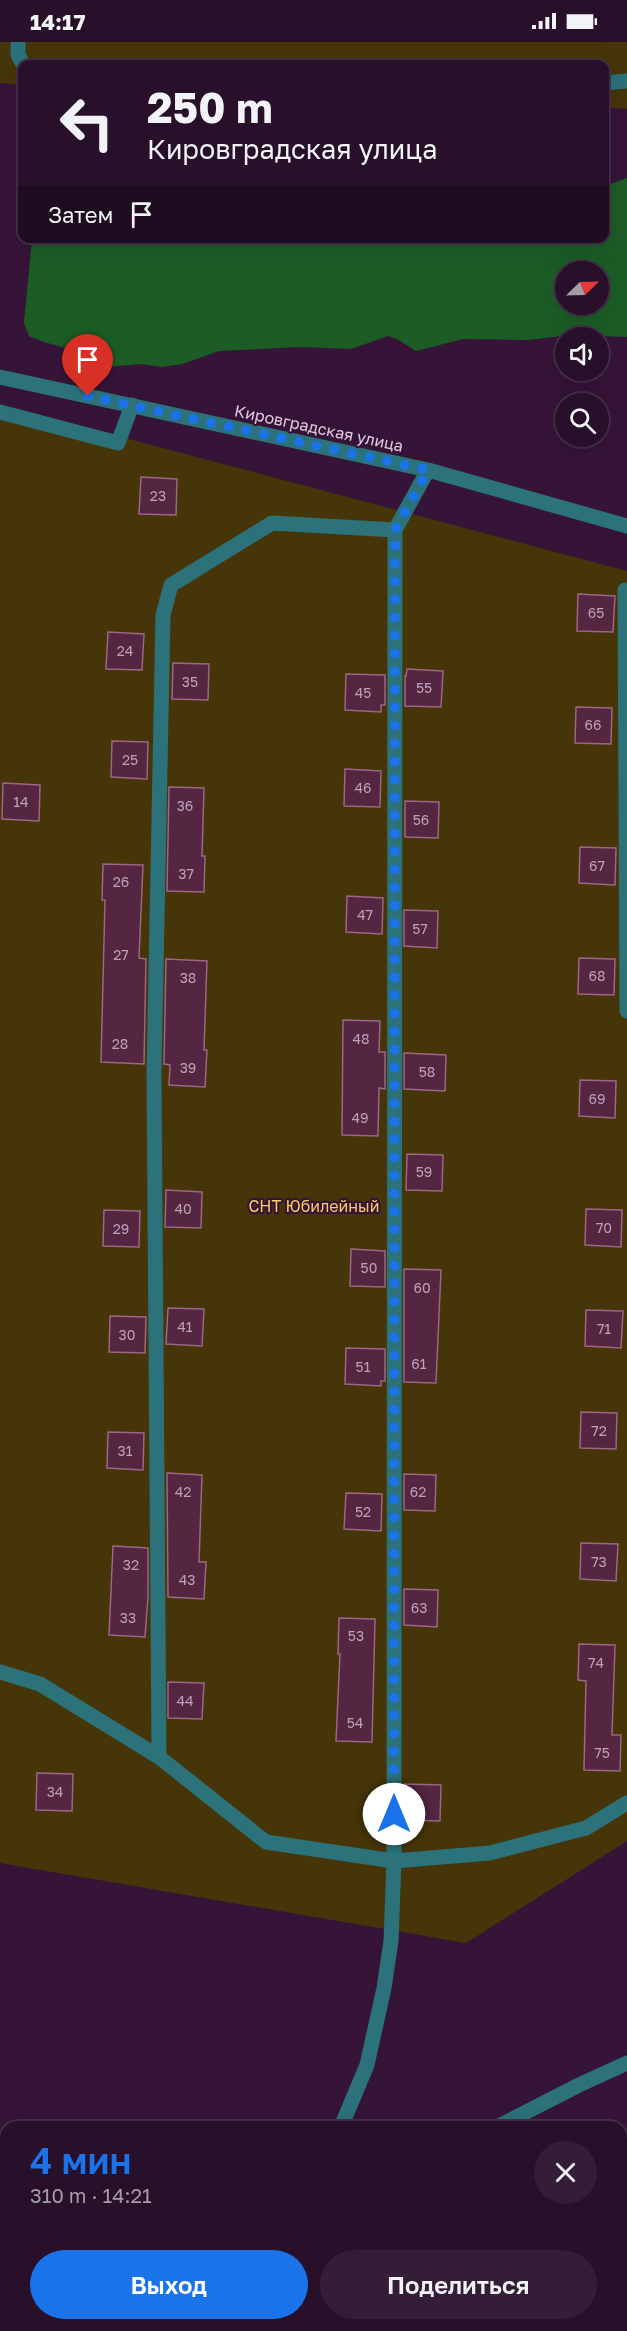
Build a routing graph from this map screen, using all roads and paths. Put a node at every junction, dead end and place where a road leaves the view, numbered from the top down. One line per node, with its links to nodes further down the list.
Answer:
1 (18, 42): 2 (street)
2 (21, 60)
3 (627, 81): 4 (street)
4 (609, 83)
5 (0, 376): 6 (street, Кировградская улица)
6 (132, 405): 7 (street); 8 (street, Кировградская улица)
7 (0, 412)
8 (428, 470): 9 (street, Кировградская улица); 10 (street)
9 (627, 526)
10 (395, 530): 14 (street); 16 (street)
11 (625, 590): 12 (street)
12 (627, 1011)
13 (0, 1672): 14 (street)
14 (159, 1757): 16 (street)
15 (627, 1803): 16 (street)
16 (394, 1861): 18 (street)
17 (627, 2063): 19 (street)
18 (344, 2121)
19 (509, 2121)

